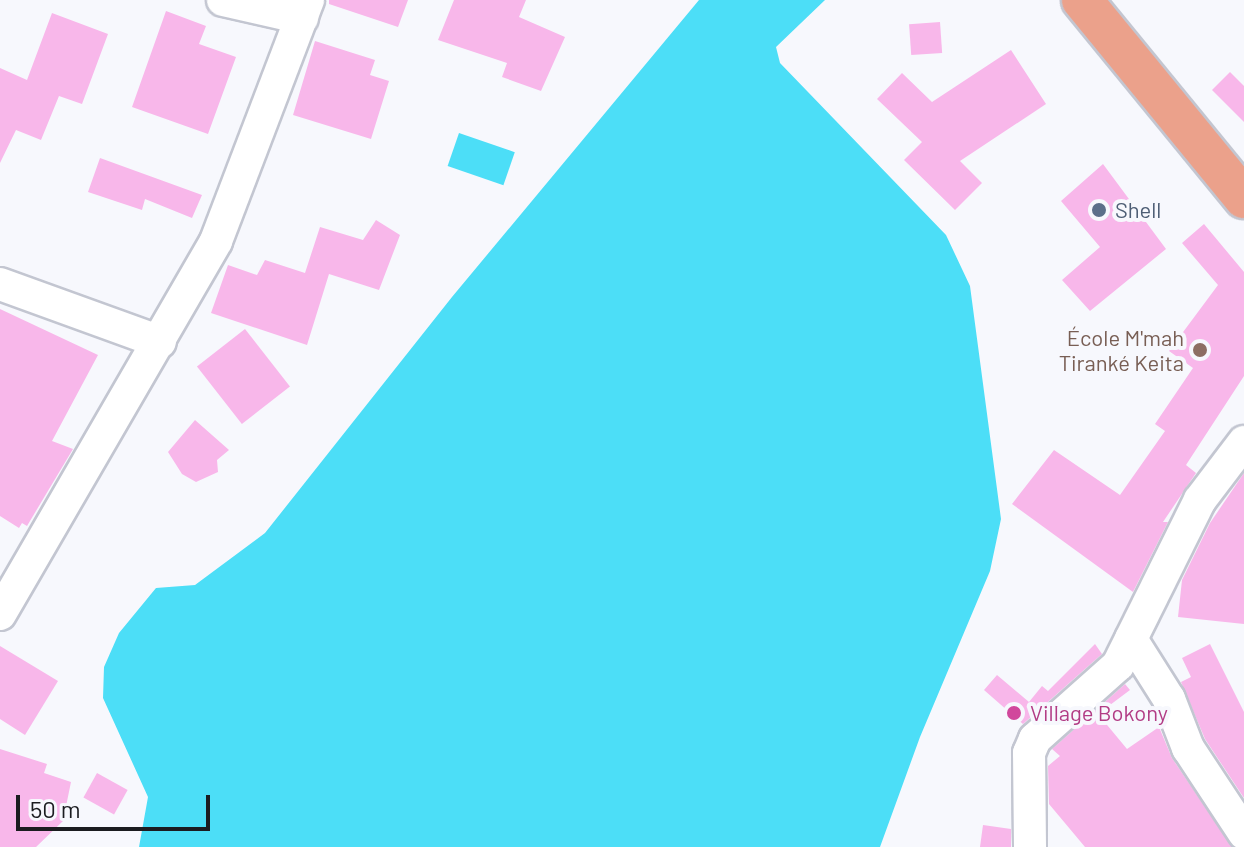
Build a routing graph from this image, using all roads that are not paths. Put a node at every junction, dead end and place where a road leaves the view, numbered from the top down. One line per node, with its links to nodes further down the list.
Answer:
1 (223, 0): 3 (street)
2 (1082, 0): 4 (main road)
3 (305, 9): 6 (street)
4 (1244, 198)
5 (0, 284): 6 (street)
6 (160, 342): 8 (street)
7 (1244, 442): 9 (street)
8 (0, 614)
9 (1131, 639): 10 (street); 11 (street)
10 (1244, 833)
11 (1030, 847)

